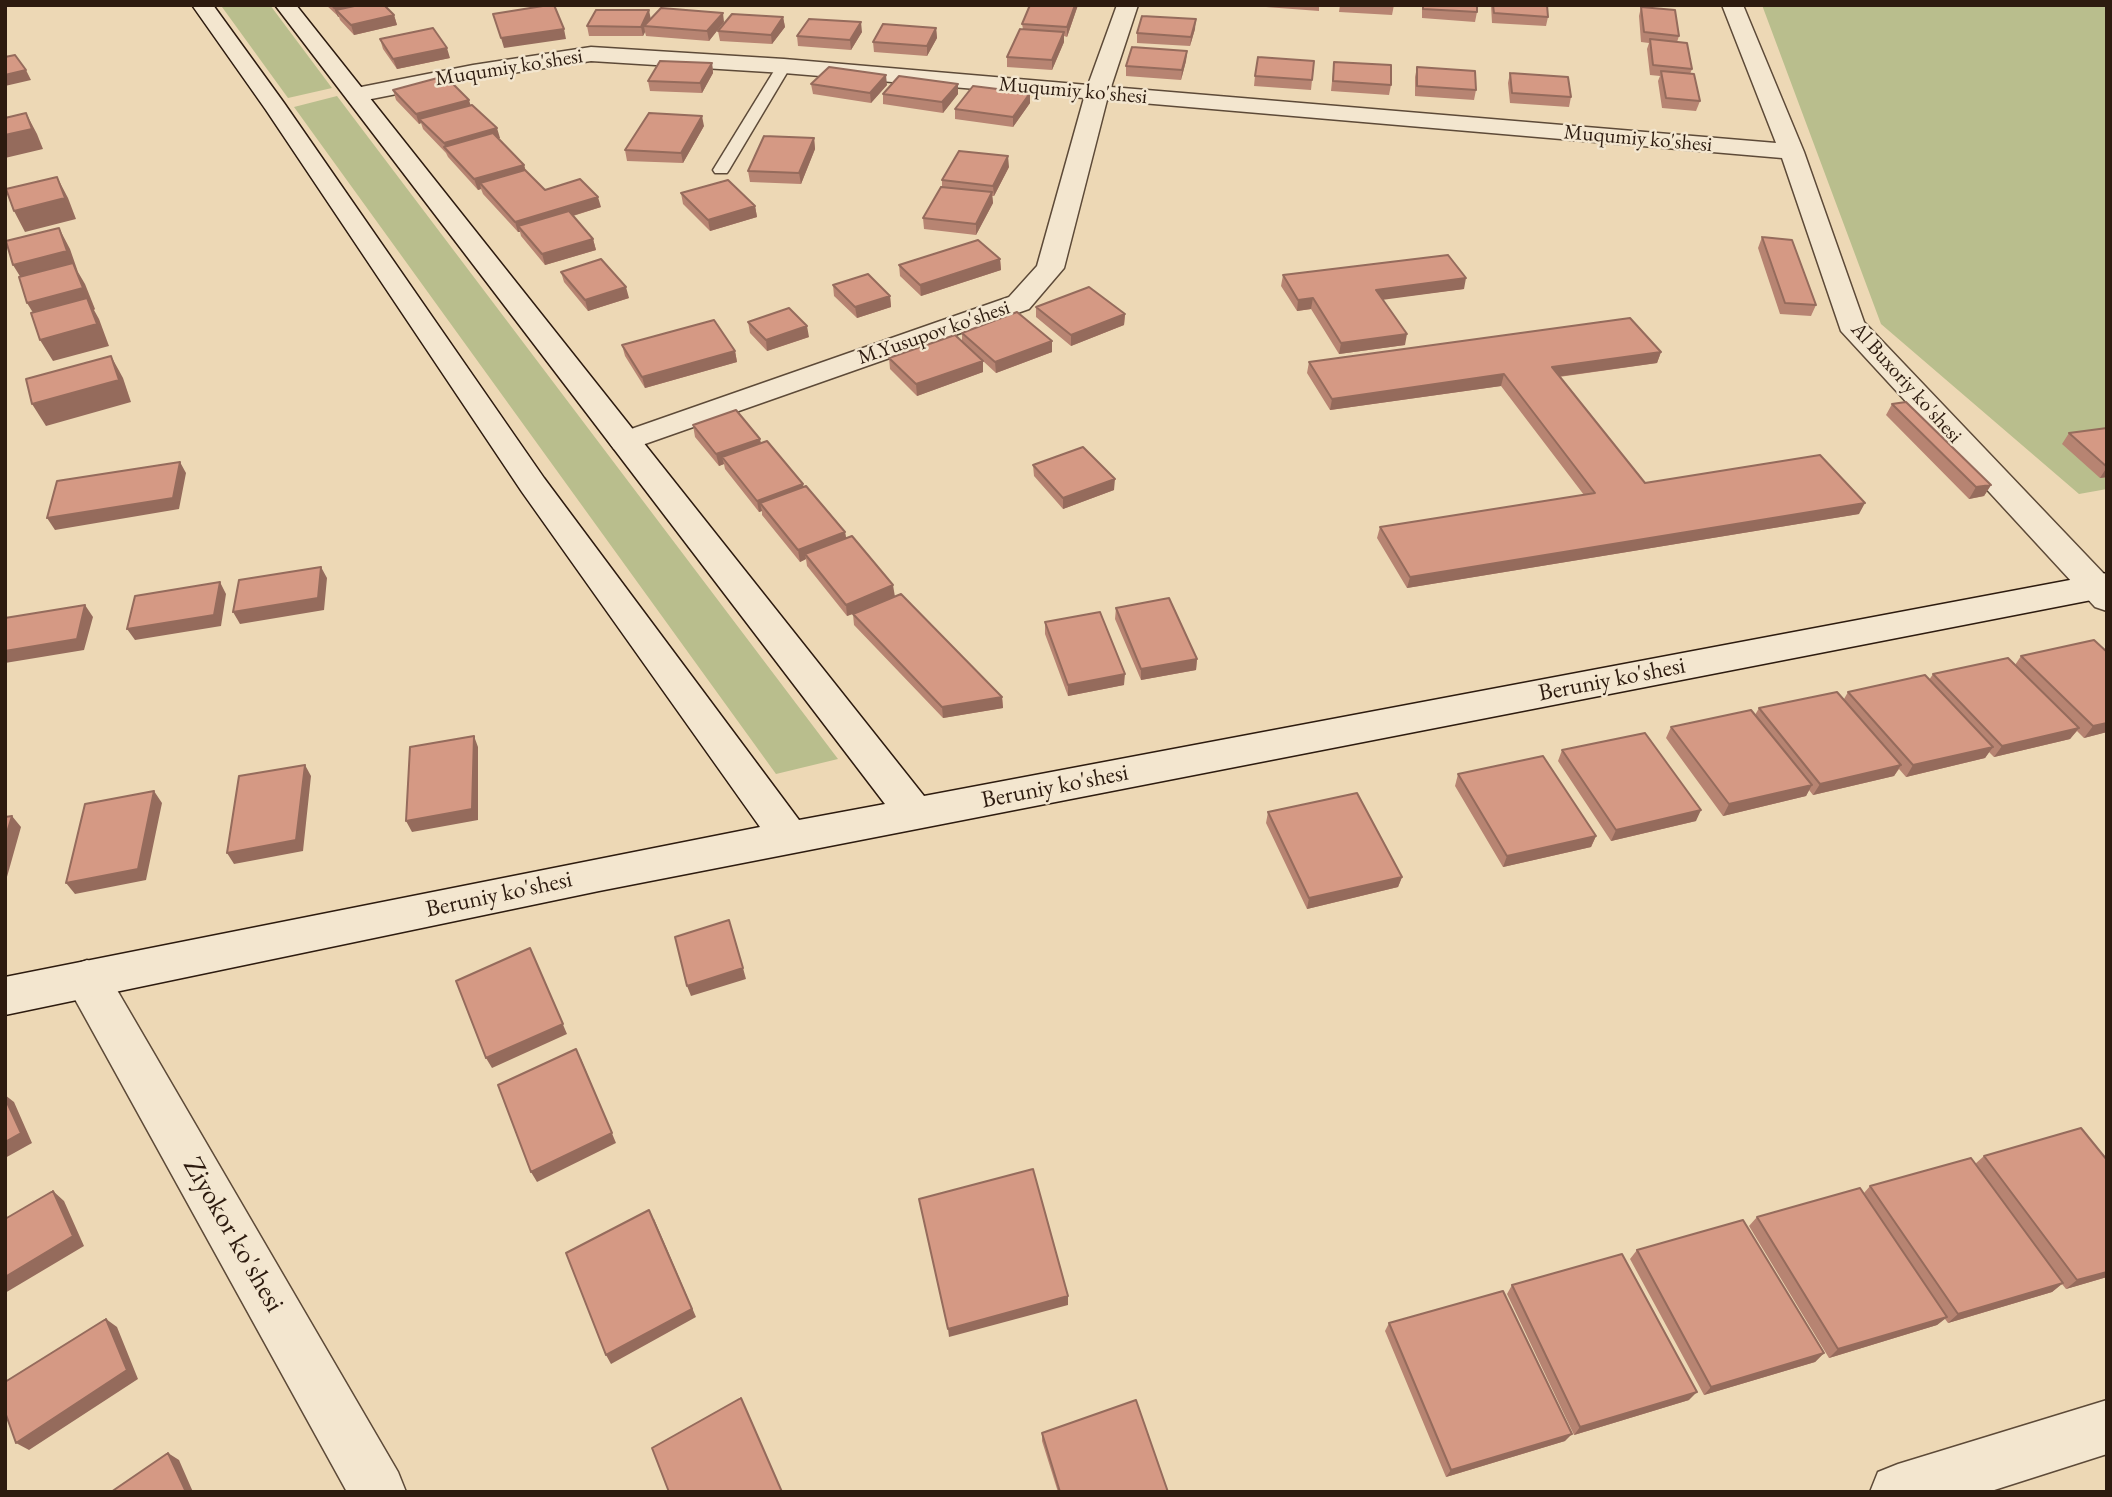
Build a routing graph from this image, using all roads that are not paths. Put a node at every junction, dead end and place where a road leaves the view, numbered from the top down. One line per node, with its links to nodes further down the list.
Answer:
1 (202, 5): 13 (street)
2 (285, 5): 7 (street)
3 (1128, 5): 6 (street, M.Yusupov ko'shesi)
4 (1732, 5): 8 (street, Al Buxoriy ko'shesi)
5 (784, 66): 6 (street, Muqumiy ko'shesi); 7 (street, Muqumiy ko'shesi); 9 (lane)
6 (1097, 93): 8 (street, Muqumiy ko'shesi); 10 (street, M.Yusupov ko'shesi)
7 (356, 95): 10 (street)
8 (1792, 152): 11 (street, Al Buxoriy ko'shesi)
9 (721, 170)
10 (625, 442): 12 (street)
11 (2102, 590): 12 (street, Beruniy ko'shesi)
12 (915, 814): 13 (street, Beruniy ko'shesi)
13 (790, 838): 14 (street, Beruniy ko'shesi)
14 (87, 979): 15 (street, Beruniy ko'shesi); 17 (street, Ziyokor ko'shesi)
15 (5, 996)
16 (2107, 1427): 18 (street)
17 (378, 1492)
18 (1898, 1492)

